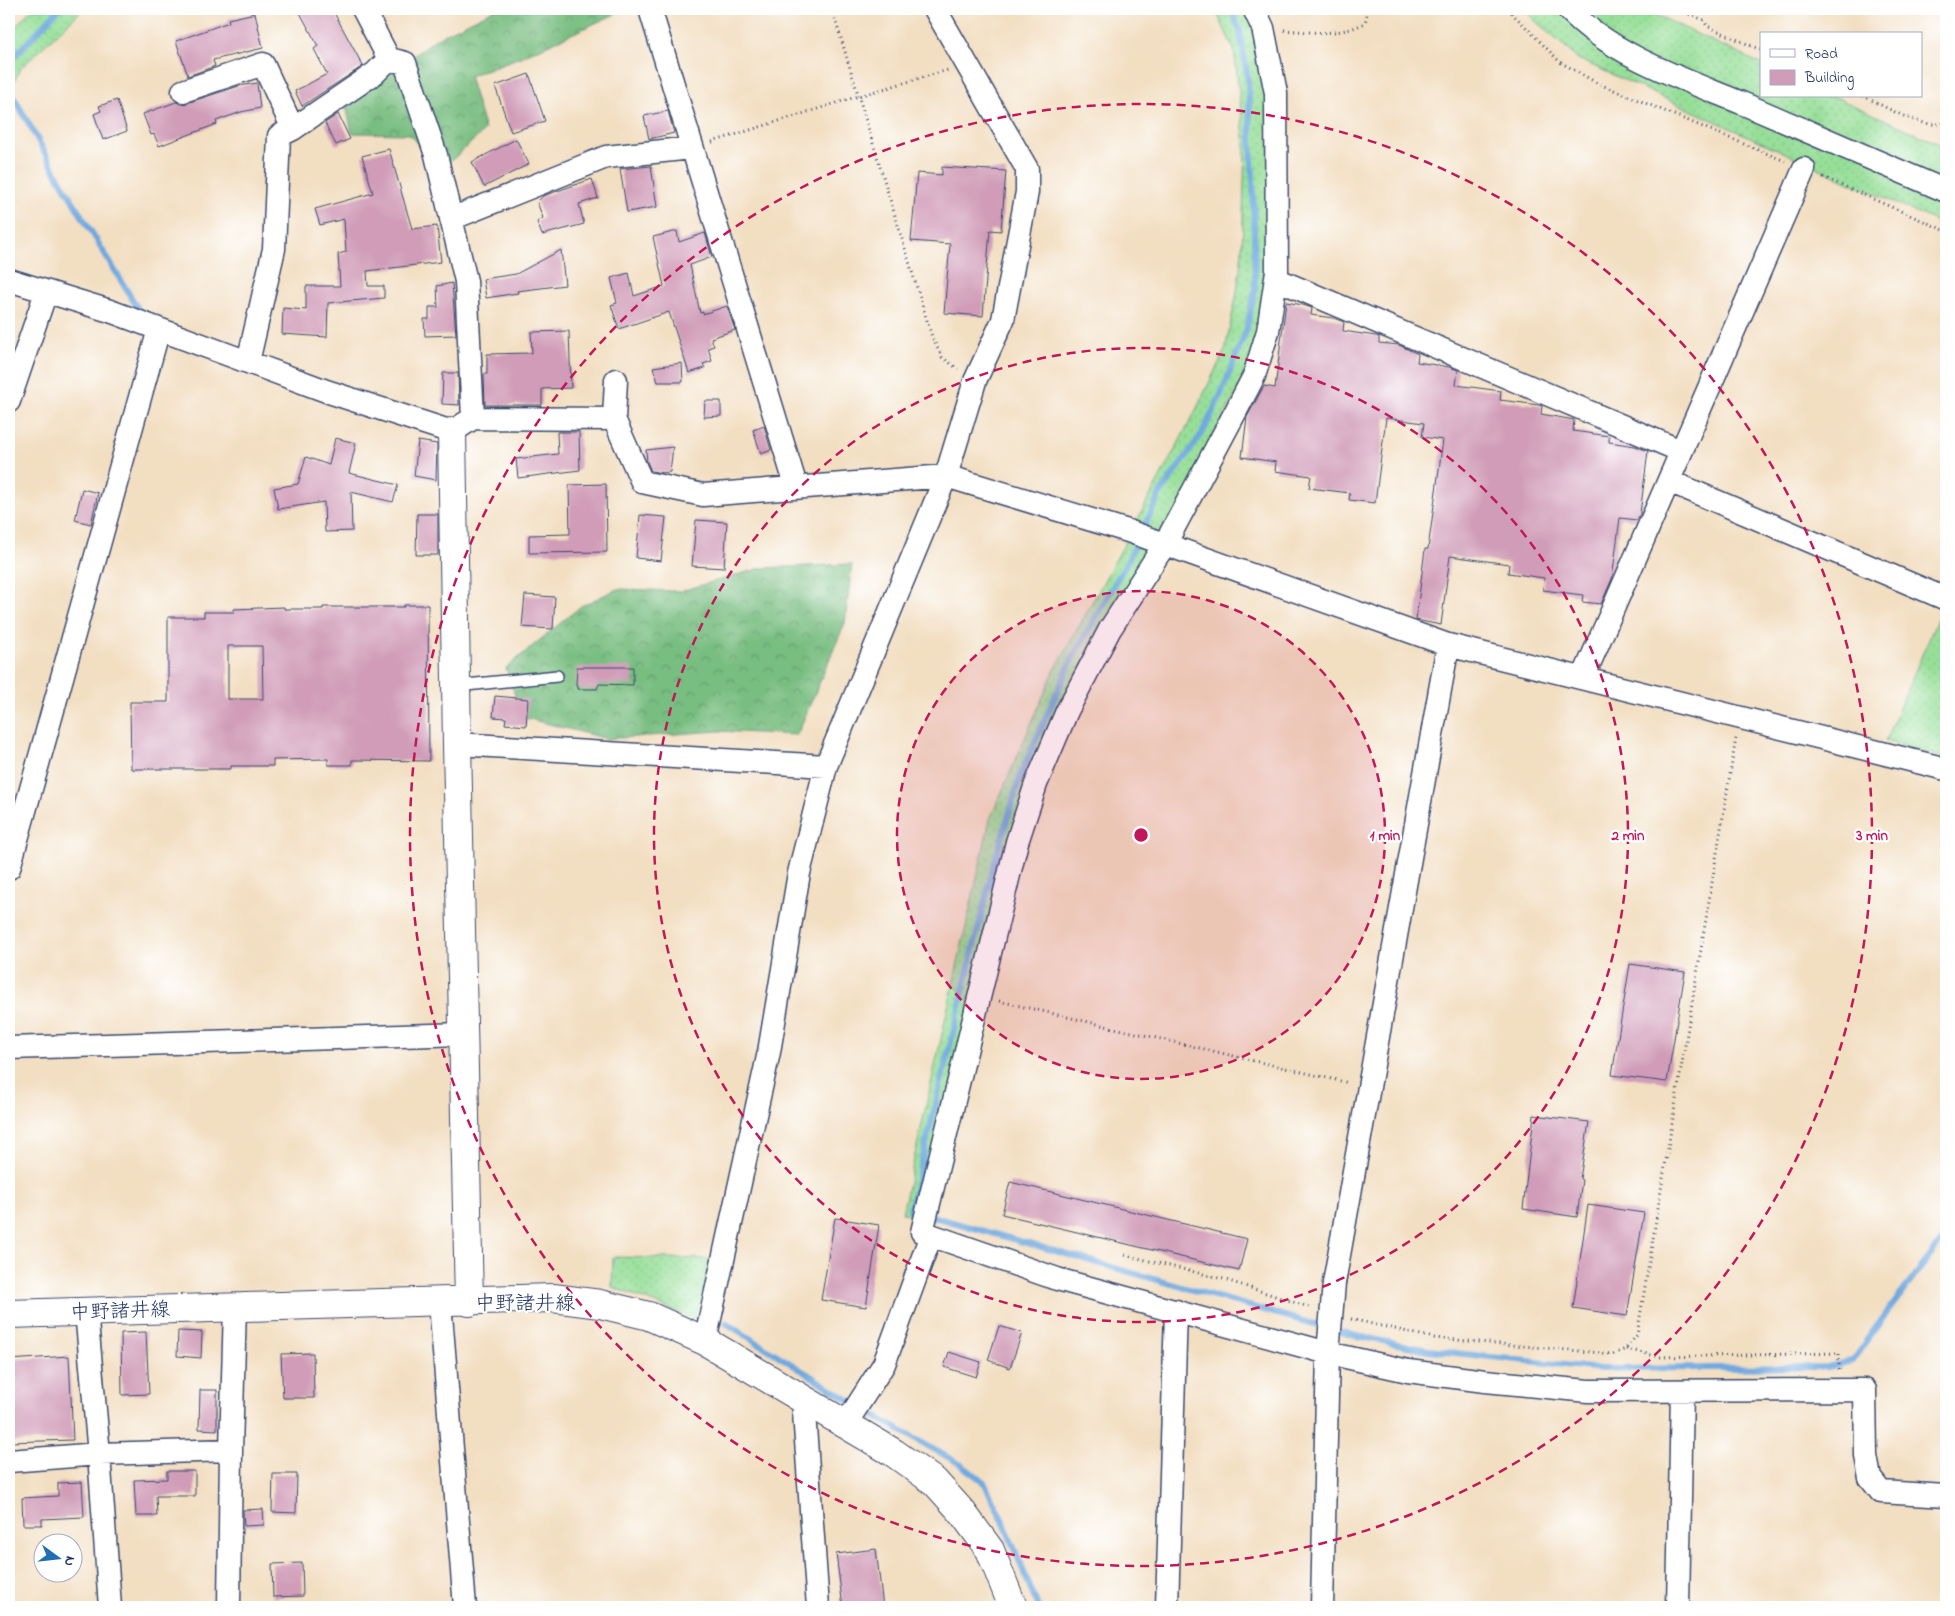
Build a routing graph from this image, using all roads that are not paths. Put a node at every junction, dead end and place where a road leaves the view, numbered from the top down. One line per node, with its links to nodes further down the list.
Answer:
1 (363, 9): 6 (street)
2 (650, 9): 9 (street)
3 (935, 9): 23 (street)
4 (1568, 9): 11 (street)
5 (1259, 18): 13 (street)
6 (389, 59): 8 (street); 12 (street)
7 (183, 91): 8 (street)
8 (293, 129): 17 (street)
9 (692, 148): 12 (street); 25 (street)
10 (1804, 169): 22 (street)
11 (1946, 191)
12 (452, 219): 21 (street)
13 (1276, 279): 22 (street); 26 (street)
14 (9, 280): 15 (street)
15 (46, 292): 16 (street); 19 (street)
16 (159, 329): 17 (street); 35 (street)
17 (248, 362): 21 (street)
18 (616, 380): 20 (street)
19 (9, 401)
20 (614, 419): 21 (street); 25 (street)
21 (462, 425): 31 (main road)
22 (1682, 451): 24 (street)
23 (946, 476): 25 (street); 26 (street); 33 (street)
24 (1669, 481): 27 (street); 30 (street)
25 (796, 486)
26 (1162, 543): 28 (street); 38 (street)
27 (1946, 599)
28 (1448, 645): 30 (street); 46 (street)
29 (557, 676): 31 (lane)
30 (1582, 678): 34 (street)
31 (456, 686): 32 (main road)
32 (457, 744): 33 (street); 36 (main road)
33 (826, 766): 45 (street)
34 (1946, 769)
35 (9, 868)
36 (464, 1034): 37 (street); 39 (main road)
37 (9, 1048)
38 (930, 1235): 43 (street); 49 (street)
39 (469, 1302): 40 (main road, 中野諸井線); 45 (main road, 中野諸井線)
40 (440, 1303): 41 (main road, 中野諸井線); 56 (street)
41 (235, 1307): 42 (main road, 中野諸井線); 50 (street)
42 (86, 1311): 44 (main road, 中野諸井線); 51 (street)
43 (1176, 1311): 46 (street); 59 (street)
44 (9, 1314)
45 (705, 1341): 48 (main road, 中野諸井線)
46 (1328, 1353): 47 (street); 60 (street)
47 (1682, 1391): 53 (street); 61 (street)
48 (803, 1400): 49 (main road, 中野諸井線); 57 (street)
49 (846, 1425): 58 (main road, 中野諸井線)
50 (231, 1450): 51 (street); 55 (street)
51 (99, 1454): 52 (street); 54 (street)
52 (9, 1461)
53 (1946, 1496)
54 (110, 1607)
55 (229, 1607)
56 (465, 1607)
57 (818, 1607)
58 (1013, 1607)
59 (1167, 1607)
60 (1322, 1607)
61 (1678, 1607)

